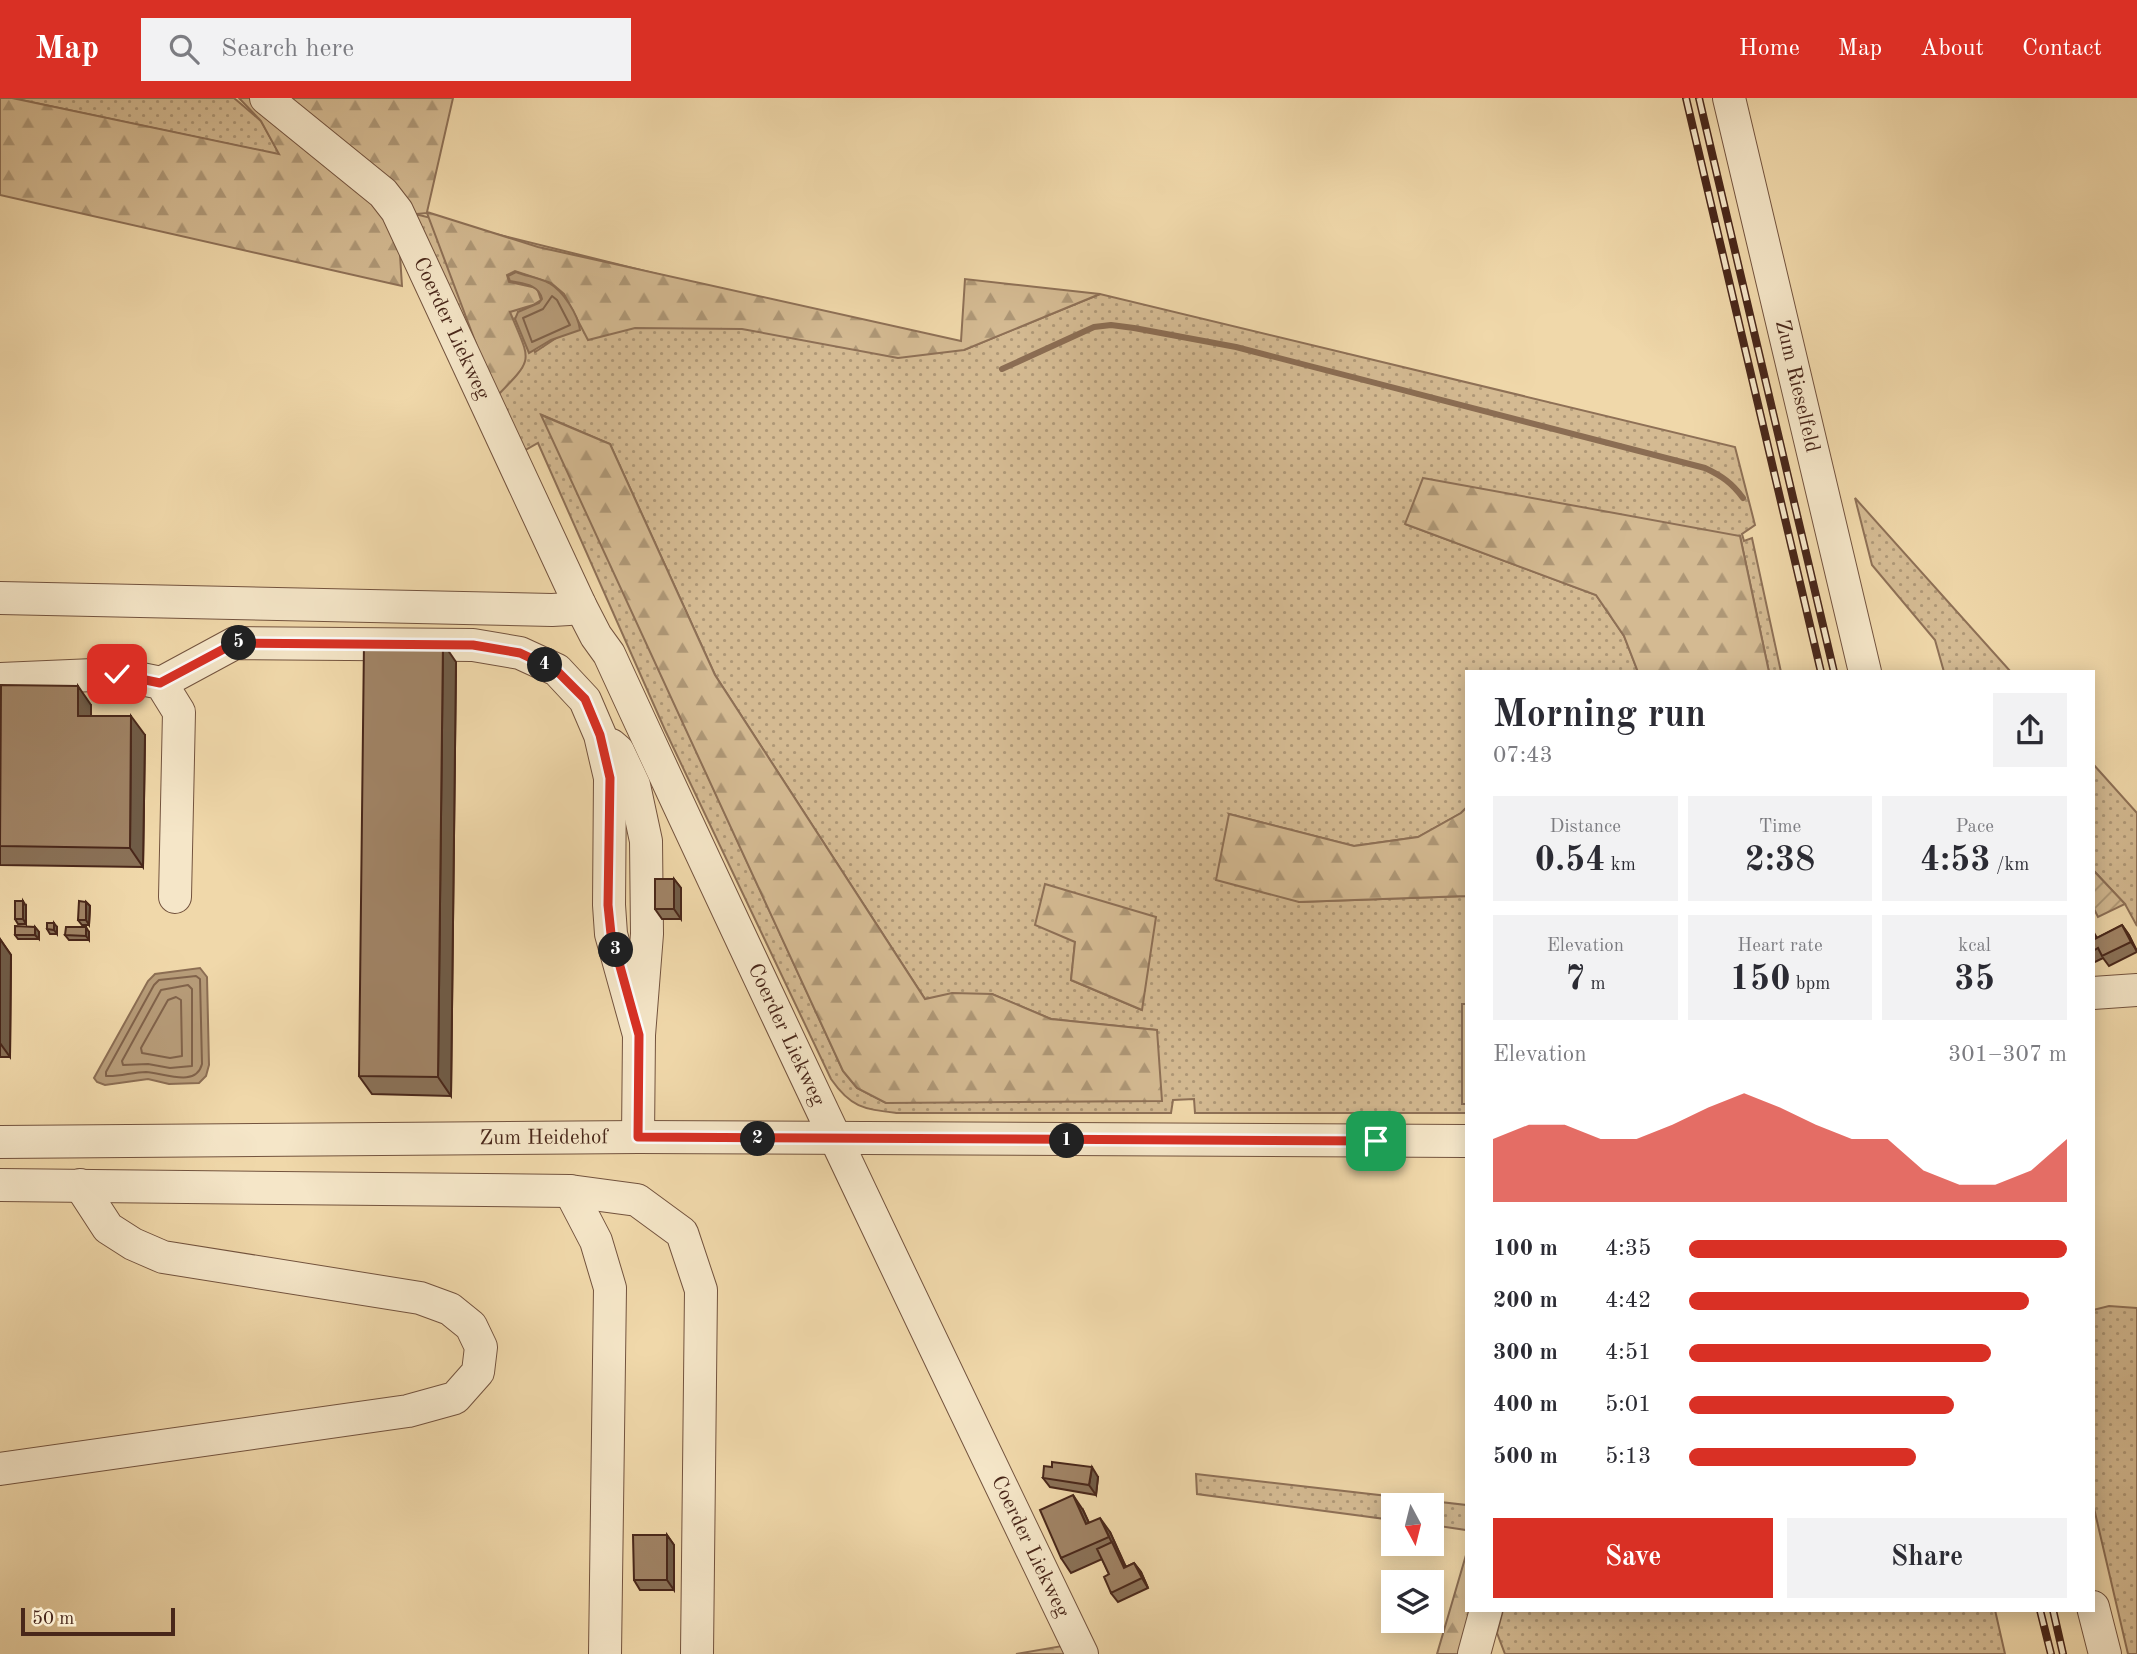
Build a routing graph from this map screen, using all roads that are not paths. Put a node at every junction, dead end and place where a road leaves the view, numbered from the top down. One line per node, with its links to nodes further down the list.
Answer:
1 (265, 98): 4 (street, Coerder Liekweg)
2 (1729, 98): 5 (street, Zum Rieselfeld)
3 (0, 598): 4 (street)
4 (580, 605): 12 (street, Coerder Liekweg)
5 (1865, 670)
6 (0, 679): 7 (street)
7 (160, 683): 8 (street); 11 (street)
8 (175, 897)
9 (2137, 990): 10 (street)
10 (2095, 993)
11 (638, 1137): 12 (street, Zum Heidehof); 14 (street, Zum Heidehof)
12 (836, 1140): 13 (street, Zum Heidehof); 23 (street, Coerder Liekweg)
13 (1465, 1140)
14 (0, 1142)
15 (0, 1185): 16 (street)
16 (80, 1185): 17 (street); 18 (street)
17 (570, 1191): 21 (street); 22 (street)
18 (0, 1469)
19 (1485, 1612): 24 (street)
20 (2094, 1612): 25 (street)
21 (605, 1654)
22 (698, 1654)
23 (1082, 1654)
24 (1474, 1654)
25 (2105, 1654)

